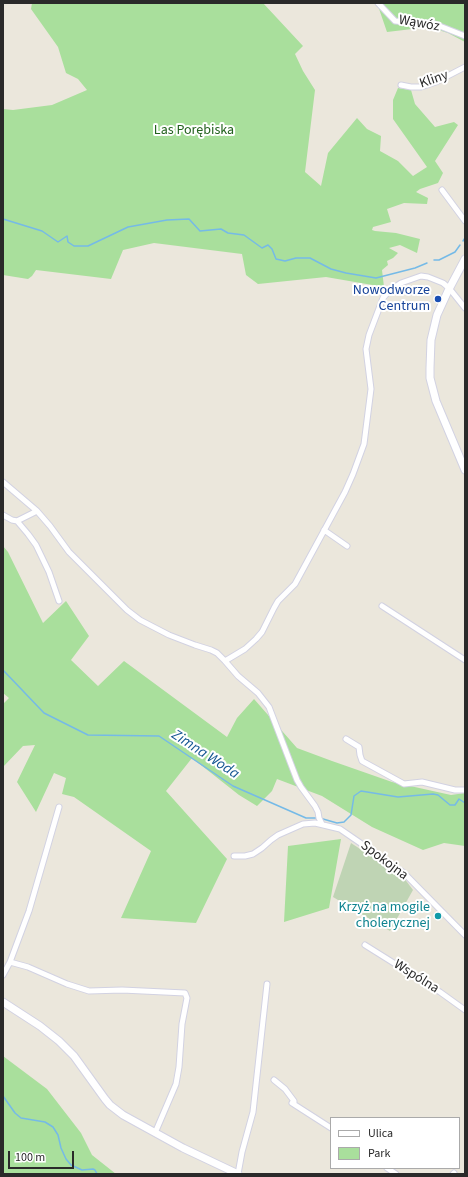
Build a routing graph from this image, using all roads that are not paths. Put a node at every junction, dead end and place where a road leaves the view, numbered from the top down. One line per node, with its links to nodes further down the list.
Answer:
1 (378, 3): 2 (street, Wąwóz)
2 (465, 36)
3 (465, 68): 4 (street, Kliny)
4 (402, 85)
5 (442, 190): 6 (street)
6 (465, 221)
7 (465, 258): 8 (street)
8 (449, 288): 9 (street); 10 (street); 15 (street)
9 (465, 308)
10 (465, 470)
11 (3, 482): 12 (street)
12 (37, 511): 14 (street); 20 (street)
13 (3, 515): 14 (street)
14 (17, 521): 17 (street)
15 (324, 530): 16 (street); 20 (street)
16 (348, 546)
17 (59, 601)
18 (382, 606): 19 (street)
19 (465, 660)
20 (225, 661): 24 (street)
21 (346, 739): 22 (street)
22 (465, 790)
23 (59, 807): 28 (street)
24 (322, 824): 25 (street, Spokojna); 26 (street, Spokojna)
25 (234, 856)
26 (465, 935)
27 (365, 945): 32 (street, Wspólna)
28 (10, 962): 29 (street); 35 (street)
29 (3, 975)
30 (267, 984): 36 (street)
31 (3, 1002): 35 (street)
32 (465, 1010)
33 (274, 1080): 34 (street)
34 (330, 1127)
35 (155, 1133): 36 (street)
36 (238, 1174)

